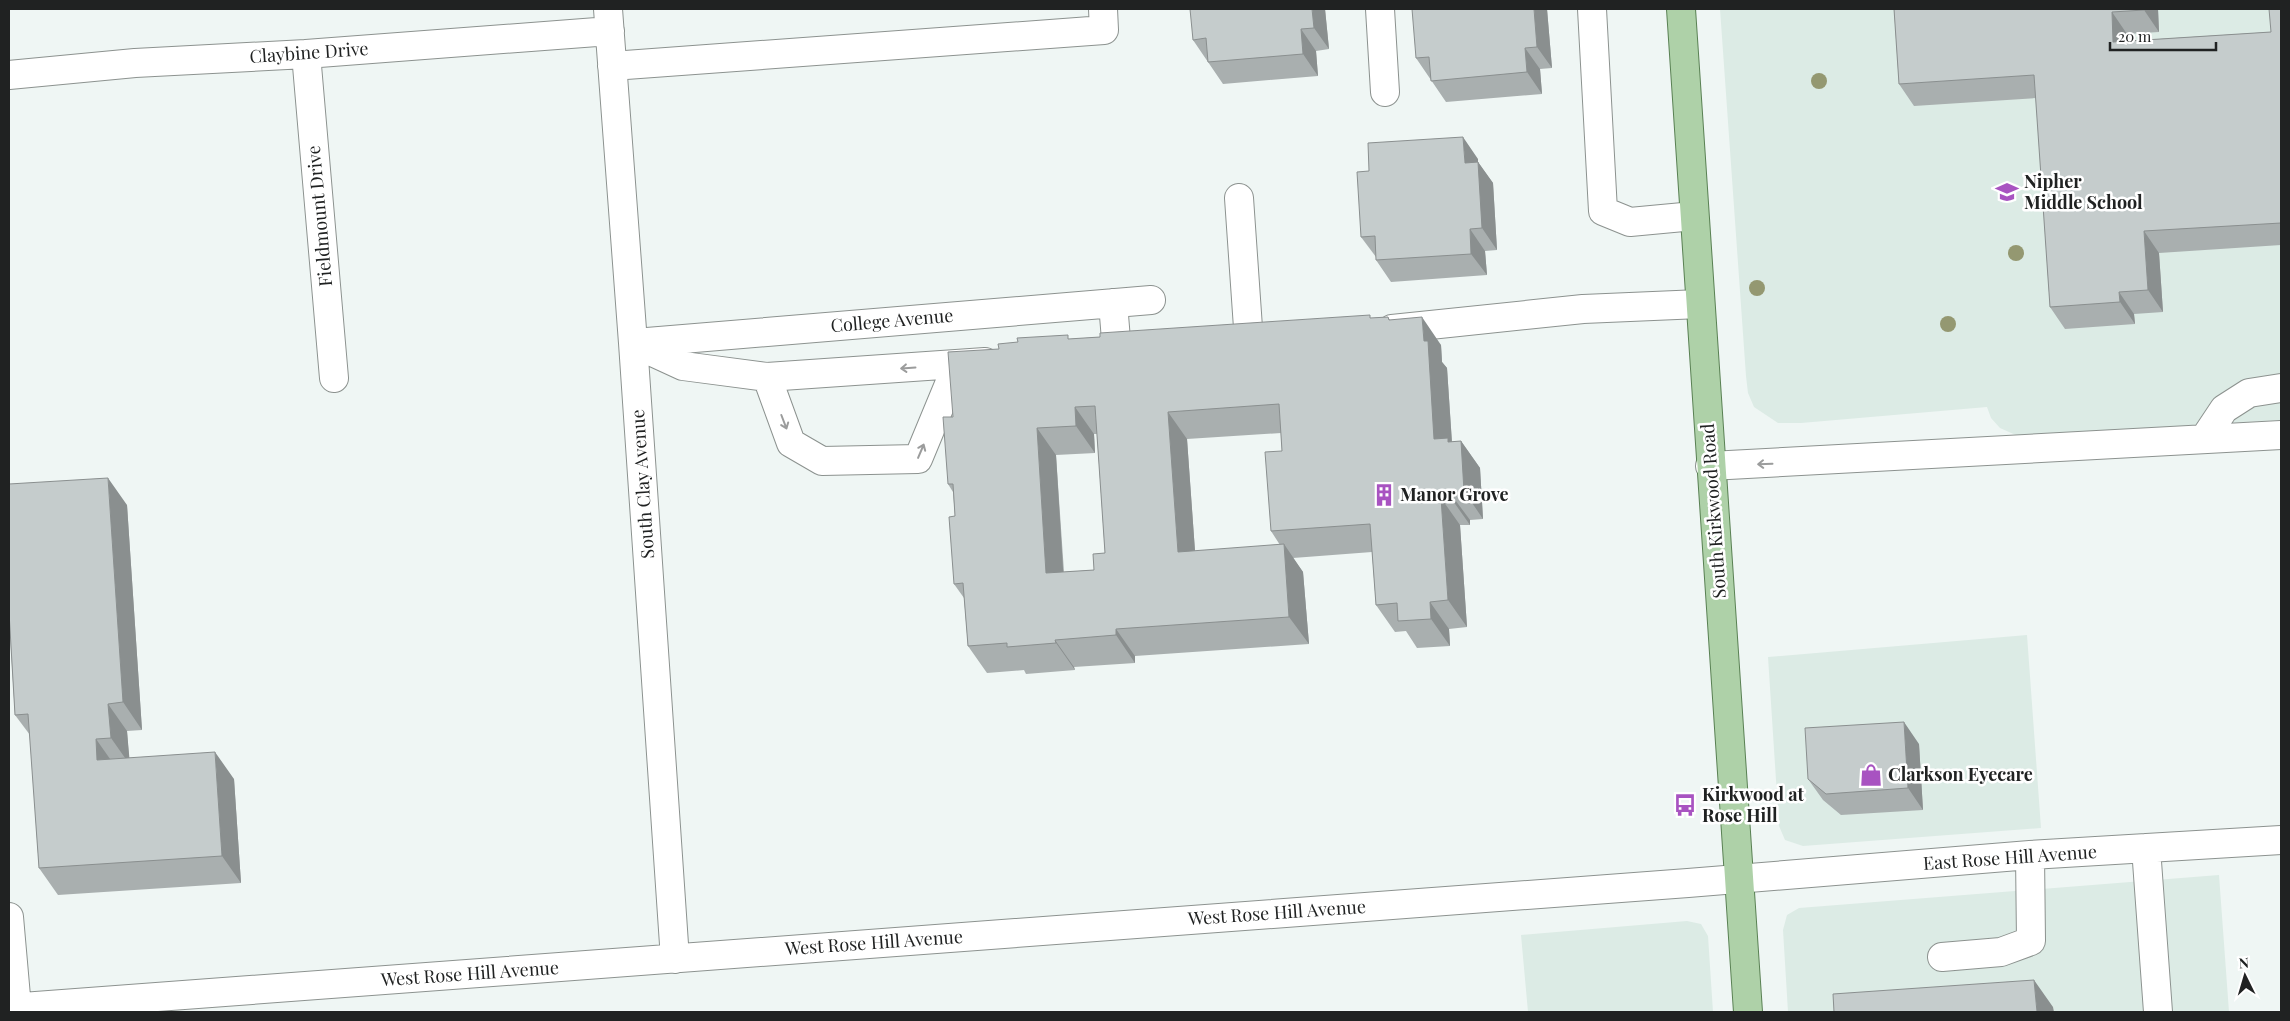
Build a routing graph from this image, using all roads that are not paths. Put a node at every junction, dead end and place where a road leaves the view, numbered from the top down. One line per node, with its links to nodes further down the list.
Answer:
1 (1103, 9): 7 (street)
2 (1380, 9): 9 (street)
3 (1592, 9): 11 (street)
4 (1681, 9): 11 (main road, South Kirkwood Road)
5 (609, 20): 6 (street, Claybine Drive); 7 (street, South Clay Avenue)
6 (306, 54): 8 (street, Claybine Drive); 24 (street, Fieldmount Drive)
7 (612, 66): 16 (street, South Clay Avenue)
8 (9, 75)
9 (1385, 92)
10 (1238, 198): 17 (street)
11 (1694, 216): 14 (main road, South Kirkwood Road)
12 (1151, 300): 13 (street, College Avenue)
13 (1113, 303): 16 (street, College Avenue); 19 (street)
14 (1700, 304): 15 (street); 28 (main road, South Kirkwood Road)
15 (1366, 332)
16 (633, 343): 23 (street); 35 (street, South Clay Avenue)
17 (1221, 344)
18 (1146, 350): 19 (street)
19 (1118, 352): 20 (street)
20 (1088, 354)
21 (1011, 360): 22 (street)
22 (957, 365): 23 (street, one-way to 23); 23 (street, one-way to 22)
23 (766, 376)
24 (334, 378)
25 (2281, 388): 27 (street)
26 (2281, 435): 27 (street)
27 (2204, 439): 28 (street, one-way to 28)
28 (1710, 466): 32 (main road, South Kirkwood Road)
29 (2281, 840): 30 (street, East Rose Hill Avenue)
30 (2146, 848): 31 (street, East Rose Hill Avenue); 38 (street)
31 (2030, 855): 32 (street, East Rose Hill Avenue); 34 (street)
32 (1739, 879): 35 (street, West Rose Hill Avenue); 37 (main road, South Kirkwood Road)
33 (9, 917): 36 (street)
34 (1942, 957)
35 (675, 958): 36 (street, West Rose Hill Avenue)
36 (13, 1008)
37 (1748, 1012)
38 (2158, 1012)

